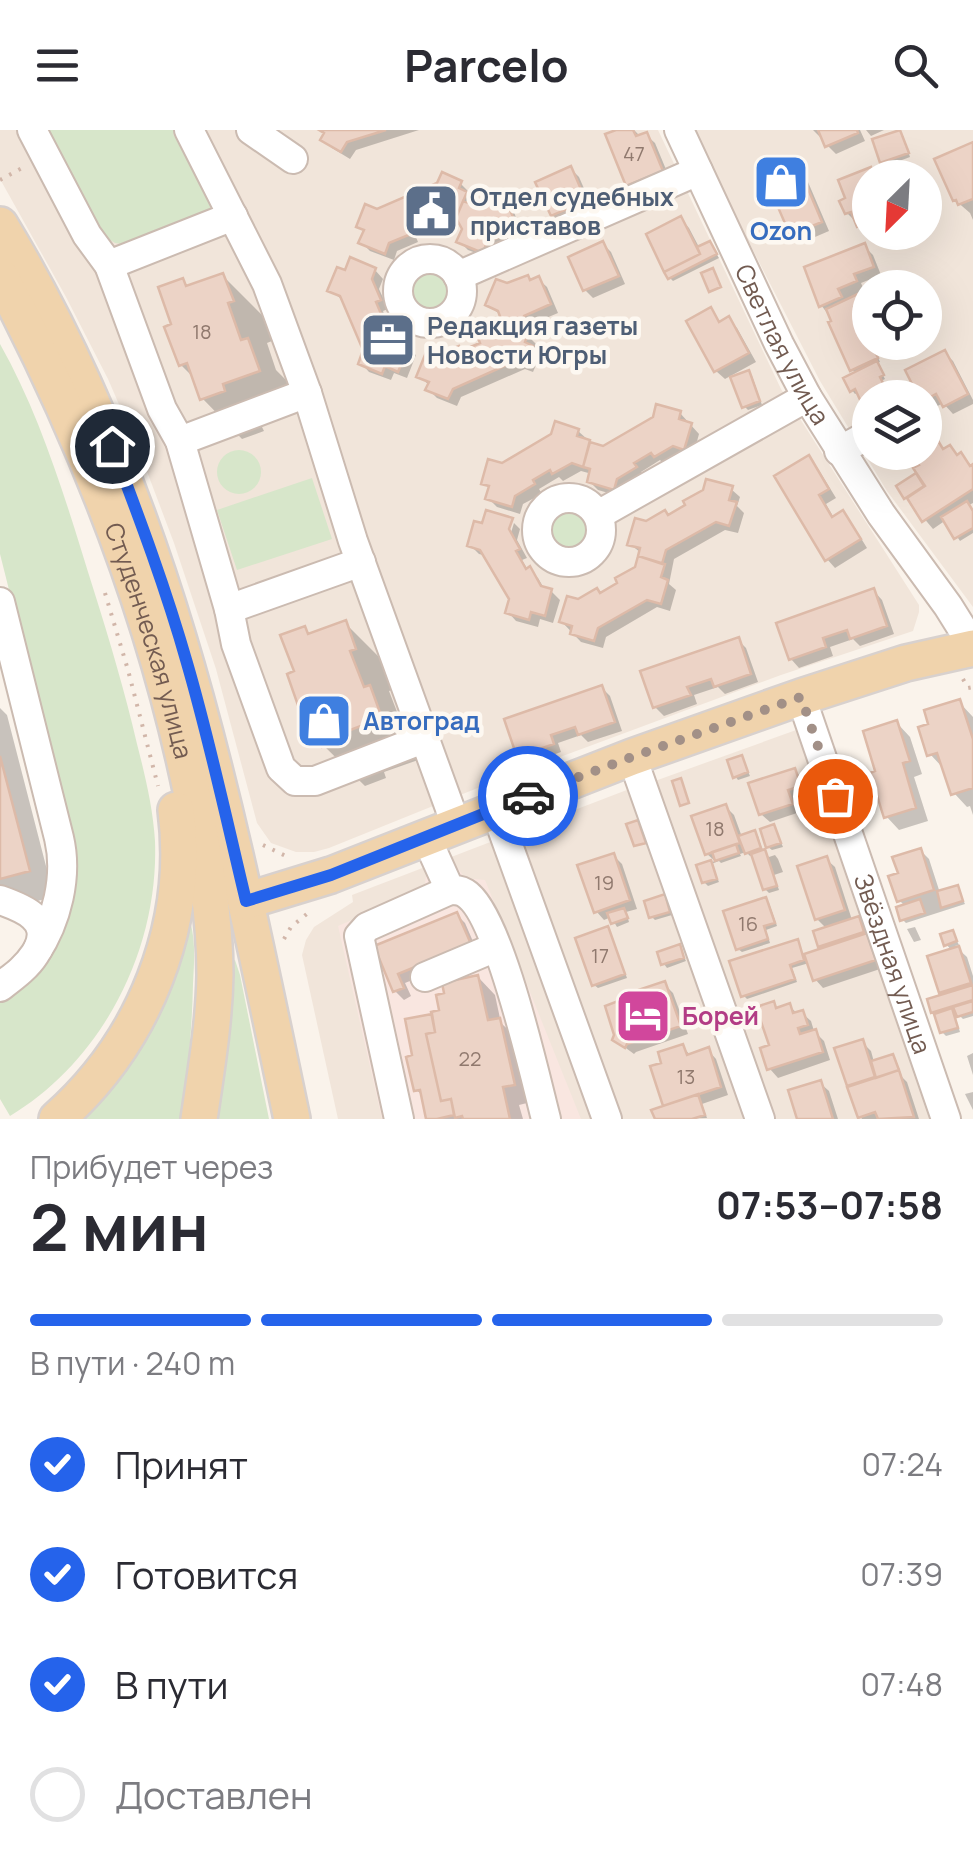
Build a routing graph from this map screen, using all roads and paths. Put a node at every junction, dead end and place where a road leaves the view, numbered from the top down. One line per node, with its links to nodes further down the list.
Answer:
1 (32, 130): 9 (street)
2 (189, 130): 7 (street)
3 (252, 130): 5 (street)
4 (679, 130): 6 (street, Светлая улица)
5 (293, 159)
6 (698, 171): 11 (street); 14 (street, Светлая улица)
7 (232, 216): 9 (street); 13 (street)
8 (0, 225): 35 (main road, Студенческая улица)
9 (108, 265): 15 (street)
10 (0, 276): 12 (main road, Студенческая улица)
11 (458, 276)
12 (54, 382): 35 (main road, Студенческая улица); 42 (main road)
13 (307, 393): 15 (street); 19 (street)
14 (807, 398): 17 (street, Светлая улица); 18 (street)
15 (180, 441): 21 (street)
16 (852, 443): 17 (street)
17 (839, 450): 23 (street, Светлая улица)
18 (598, 515)
19 (361, 562): 21 (street); 25 (street)
20 (100, 578): 27 (path)
21 (229, 609): 25 (street)
22 (2, 616): 32 (street)
23 (973, 647): 24 (main road)
24 (801, 697): 26 (main road); 49 (street, Звёздная улица)
25 (424, 739): 29 (street)
26 (632, 757): 28 (main road); 48 (street)
27 (158, 789)
28 (494, 810): 29 (main road); 47 (street)
29 (441, 831): 33 (street); 35 (main road)
30 (261, 843): 31 (path)
31 (296, 859)
32 (61, 885): 34 (street); 39 (street)
33 (450, 890): 38 (street); 45 (street)
34 (0, 899): 39 (street)
35 (229, 904): 43 (main road); 44 (main road)
36 (314, 909): 37 (path)
37 (283, 944)
38 (496, 947): 40 (street); 46 (street)
39 (35, 954): 41 (street)
40 (425, 977)
41 (0, 987)
42 (57, 1119)
43 (199, 1119)
44 (292, 1119)
45 (400, 1119)
46 (546, 1119)
47 (607, 1119)
48 (760, 1119)
49 (946, 1119)

